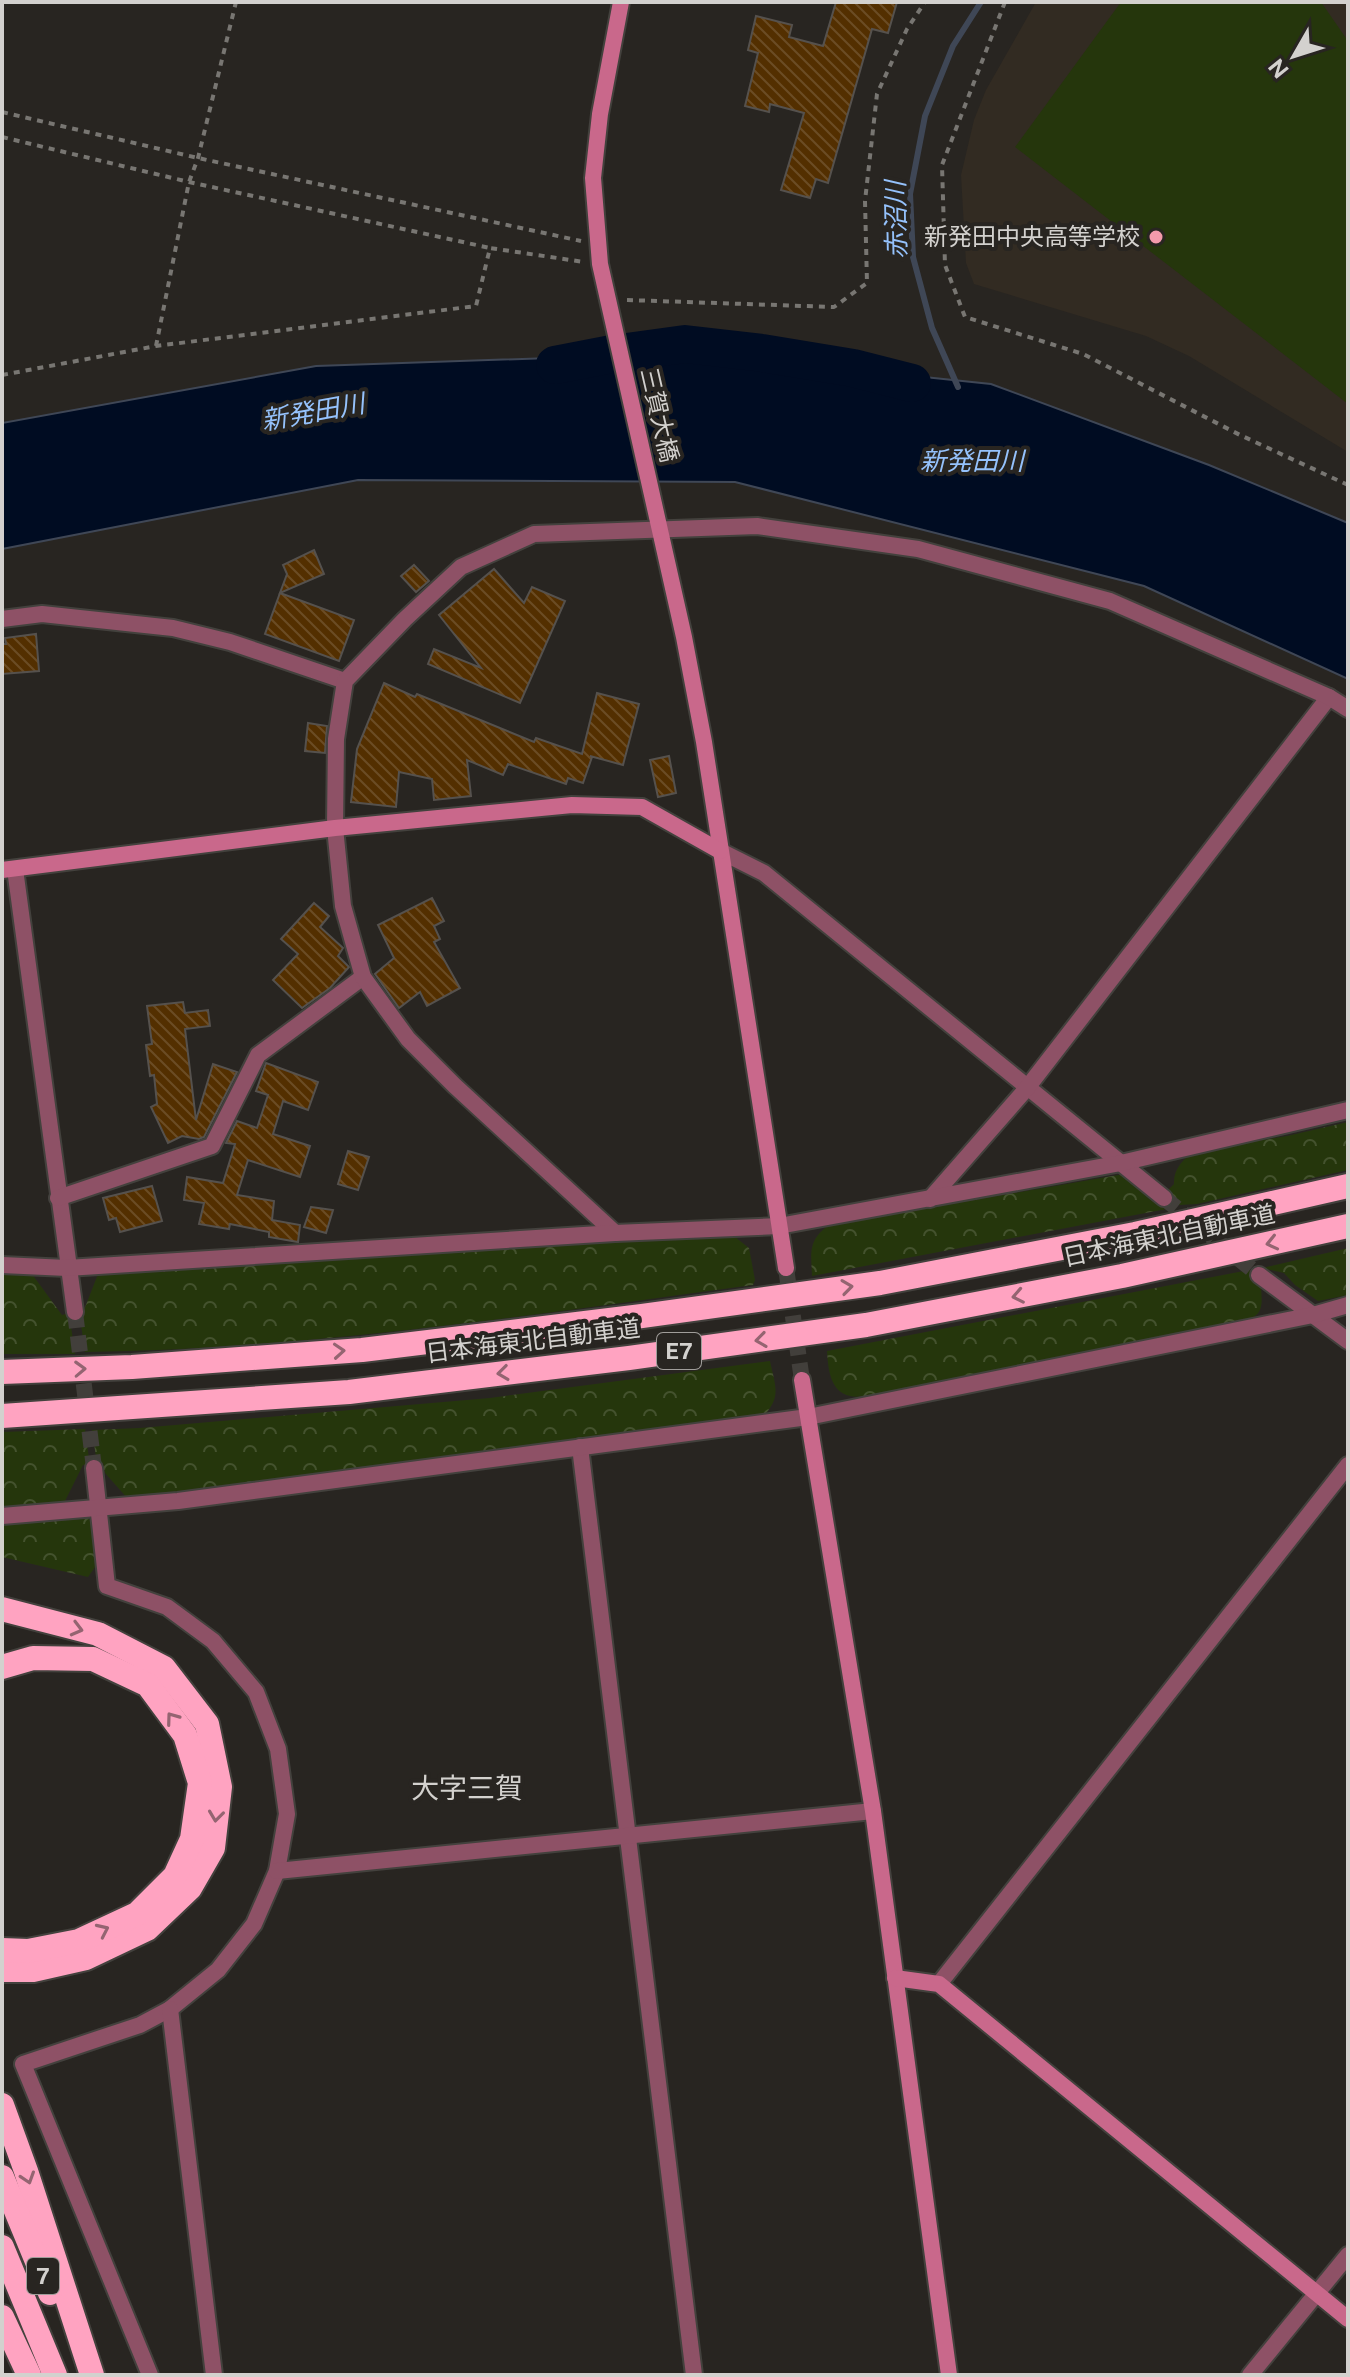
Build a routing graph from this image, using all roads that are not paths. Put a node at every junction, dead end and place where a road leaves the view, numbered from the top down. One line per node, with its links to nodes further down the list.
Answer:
1 (621, 2): 2 (street, 三賀大橋)
2 (659, 530): 4 (street); 5 (street); 8 (street, 三賀大橋)
3 (2, 619): 4 (street)
4 (345, 681): 7 (street)
5 (1329, 697): 6 (street); 11 (street)
6 (1348, 709)
7 (335, 828): 8 (street); 9 (street); 10 (street)
8 (720, 851): 11 (street); 18 (street, 三賀大橋)
9 (9, 869): 15 (street)
10 (363, 977): 15 (street); 20 (street)
11 (1027, 1088): 13 (street); 17 (street)
12 (1348, 1110): 13 (street)
13 (1121, 1163): 16 (street); 17 (street)
14 (1348, 1186): 29 (highway, 日本海東北自動車道 / E7, one-way to 14)
15 (58, 1198): 22 (street)
16 (1164, 1198)
17 (930, 1199): 18 (street)
18 (779, 1226): 20 (street); 23 (street, 三賀大橋)
19 (1348, 1226): 31 (highway, 日本海東北自動車道 / E7, one-way to 31)
20 (615, 1233): 22 (street)
21 (2, 1265): 22 (street)
22 (67, 1268): 26 (street)
23 (786, 1268)
24 (1259, 1275): 27 (street)
25 (1348, 1305): 27 (street)
26 (75, 1312)
27 (1313, 1315): 28 (street); 32 (street)
28 (1348, 1341)
29 (2, 1372)
30 (802, 1380): 32 (street)
31 (2, 1416)
32 (808, 1417): 33 (street); 40 (street)
33 (580, 1447): 36 (street); 41 (street)
34 (1348, 1465): 47 (street)
35 (94, 1468): 36 (street)
36 (99, 1508): 37 (street); 42 (street)
37 (2, 1516)
38 (2, 1609): 44 (highway, one-way to 44)
39 (2, 1667): 44 (highway, one-way to 39)
40 (873, 1811): 41 (street); 46 (street)
41 (629, 1836): 42 (street); 62 (street)
42 (277, 1871): 48 (street)
43 (2, 1950): 44 (highway)
44 (31, 1960): 45 (highway)
45 (2, 1970)
46 (895, 1978): 47 (street); 63 (street)
47 (939, 1984): 53 (street)
48 (170, 2009): 60 (street); 61 (street)
49 (2, 2105): 59 (highway, one-way to 59)
50 (2, 2177): 58 (highway, 7)
51 (2, 2247): 57 (highway, 7)
52 (1348, 2255): 53 (street)
53 (1317, 2294): 55 (street); 64 (street)
54 (2, 2317): 56 (highway)
55 (1348, 2319)
56 (29, 2375)
57 (55, 2375)
58 (85, 2375)
59 (92, 2375)
60 (150, 2375)
61 (214, 2375)
62 (694, 2375)
63 (949, 2375)
64 (1250, 2375)

